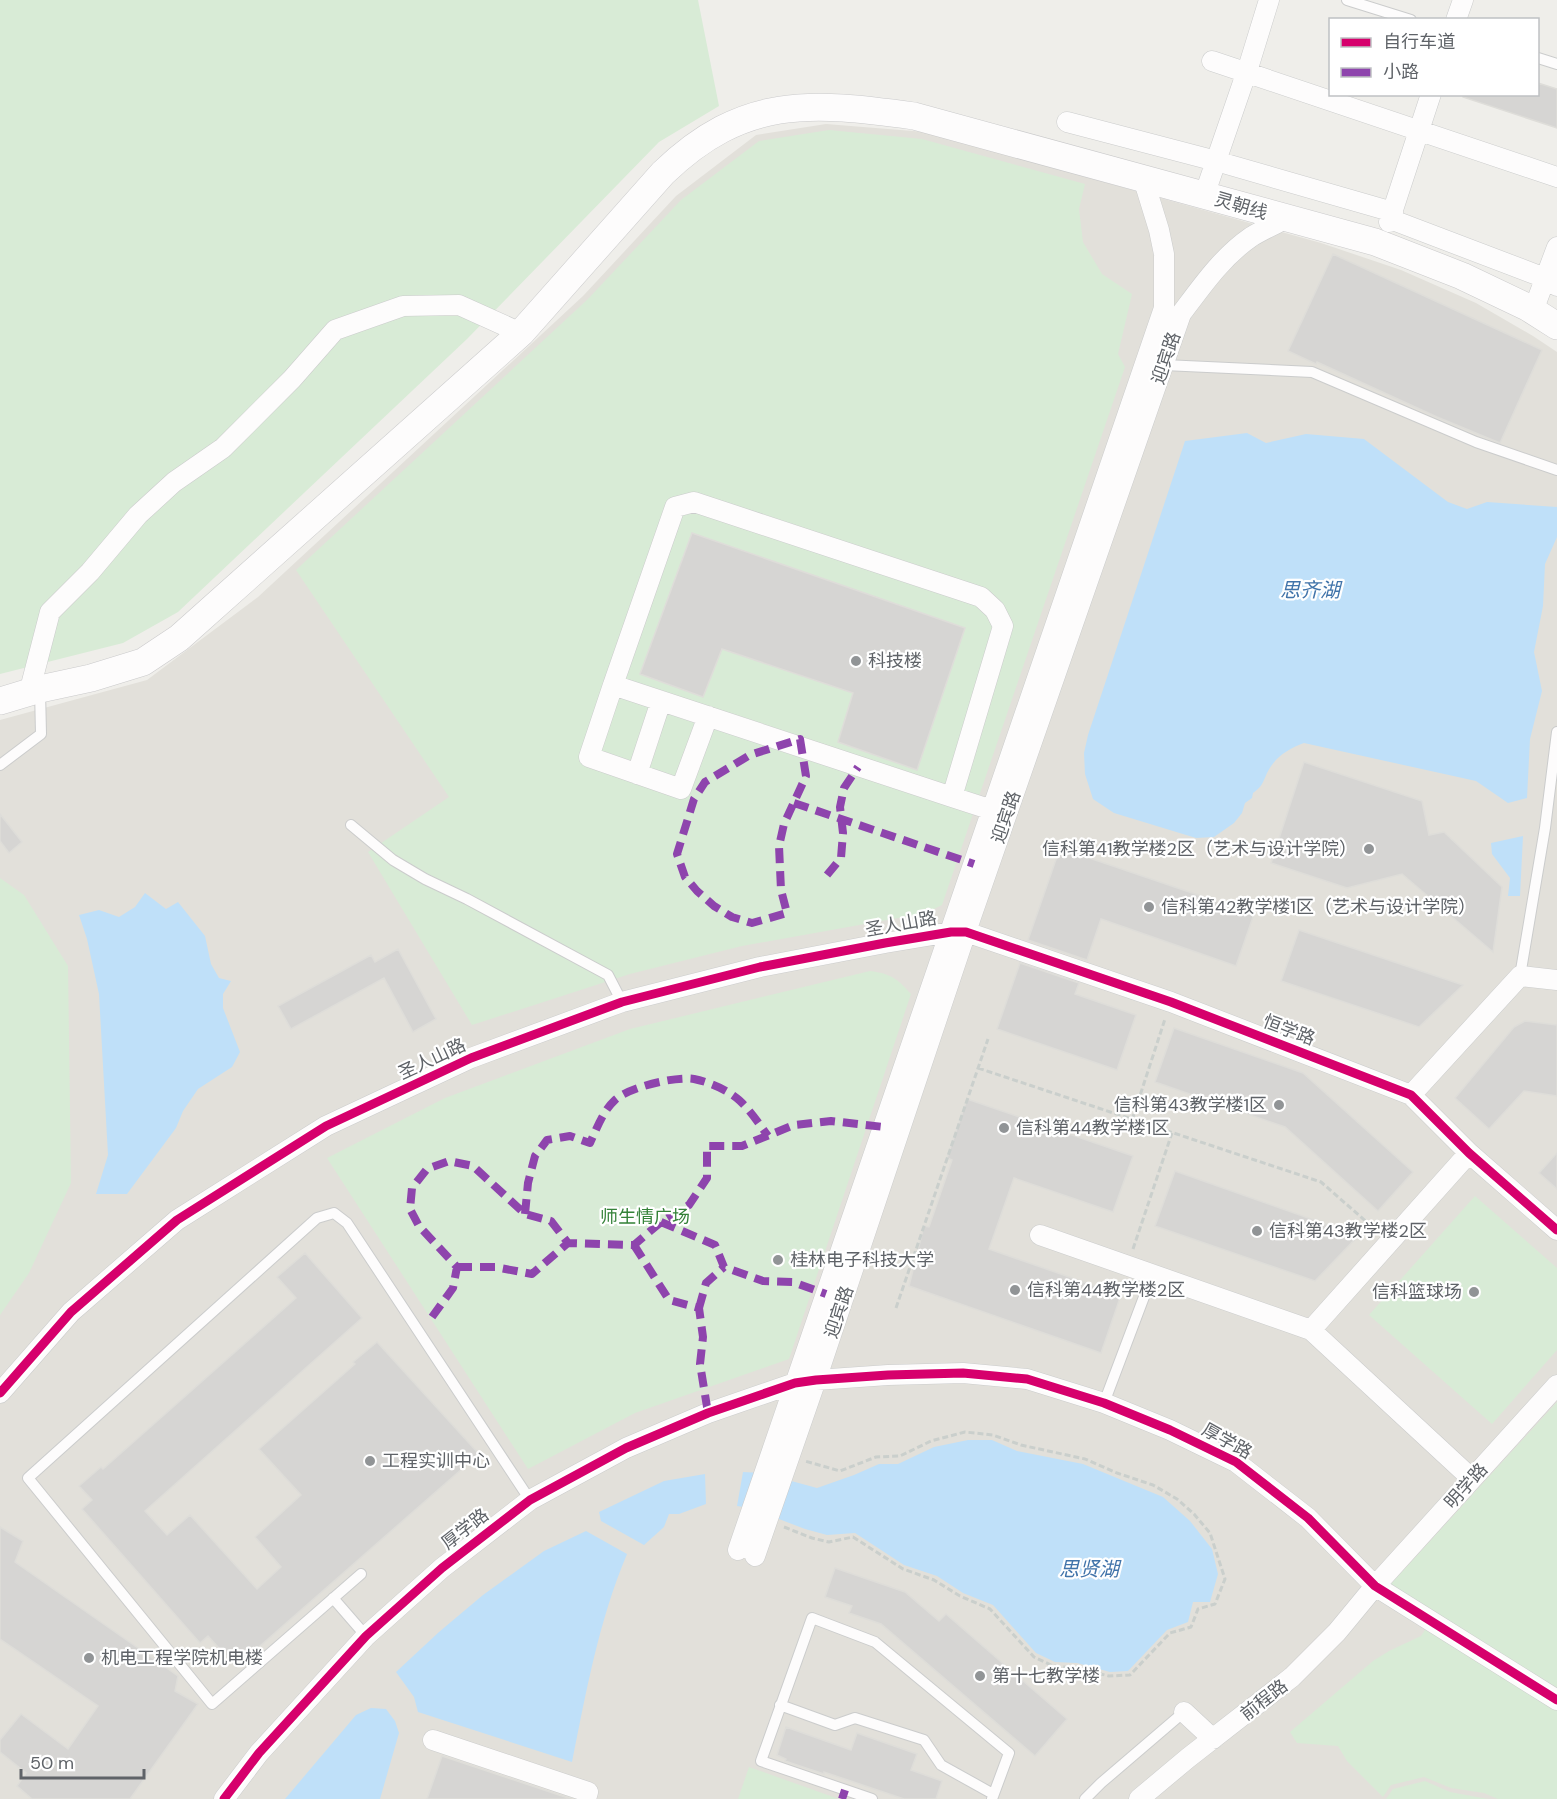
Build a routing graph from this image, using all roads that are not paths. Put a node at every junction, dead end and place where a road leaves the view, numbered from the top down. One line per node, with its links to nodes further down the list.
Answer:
1 (1269, 0): 9 (street)
2 (1347, 0): 4 (lane)
3 (1463, 0): 5 (street)
4 (1406, 18)
5 (1457, 18)
6 (1539, 58): 8 (lane)
7 (1212, 61): 9 (street)
8 (1557, 64)
9 (1246, 73): 12 (street); 13 (street)
10 (1430, 96): 12 (street)
11 (1067, 122): 13 (street)
12 (1419, 131): 14 (street); 17 (street)
13 (1216, 161): 16 (street); 17 (street)
14 (1557, 177)
15 (1143, 178): 16 (street, 灵朝线); 24 (street, 灵朝线); 36 (street, 迎宾路)
16 (1204, 196): 18 (street, 灵朝线)
17 (1391, 216): 19 (street); 21 (street)
18 (1285, 219): 19 (street, 灵朝线); 25 (street, 迎宾路)
19 (1382, 245): 22 (street, 灵朝线)
20 (1557, 247): 21 (street)
21 (1551, 282): 22 (street)
22 (1533, 311): 23 (street, 灵朝线)
23 (1557, 326)
24 (522, 333): 28 (street, 灵朝线); 28 (street)
25 (1164, 364): 26 (lane); 38 (street, 迎宾路)
26 (1557, 471)
27 (613, 685): 30 (street); 34 (street); 35 (street)
28 (34, 691): 29 (street, 灵朝线); 33 (lane)
29 (0, 701)
30 (662, 701): 31 (street); 34 (street)
31 (708, 716): 34 (street); 35 (street)
32 (1557, 732): 39 (lane)
33 (0, 765)
34 (637, 774)
35 (952, 797): 36 (street)
36 (992, 810): 38 (street, 迎宾路)
37 (351, 825): 41 (lane)
38 (958, 932): 41 (street, 圣人山路); 42 (street, 恒学路); 48 (street, 迎宾路); 49 (street, 迎宾路)
39 (1520, 976): 40 (street); 42 (street)
40 (1557, 980)
41 (622, 1002): 51 (street, 圣人山路)
42 (1410, 1095): 43 (street, 恒学路)
43 (1469, 1153): 44 (street, 恒学路); 47 (street)
44 (1557, 1230)
45 (1040, 1235): 46 (street)
46 (1153, 1273): 47 (street); 52 (lane)
47 (1311, 1330): 54 (street)
48 (816, 1380): 49 (street); 52 (street, 厚学路); 53 (street, 迎宾路)
49 (795, 1383): 53 (street, 迎宾路); 55 (street, 厚学路)
50 (1557, 1385): 54 (street, 明学路)
51 (0, 1393)
52 (1104, 1403): 57 (street, 厚学路)
53 (780, 1454): 53 (street)
54 (1473, 1479): 57 (street, 明学路)
55 (530, 1500): 58 (lane); 59 (street, 厚学路)
56 (361, 1574): 58 (lane)
57 (1375, 1586): 60 (street, 厚学路); 63 (street, 前程路)
58 (333, 1598): 59 (lane)
59 (366, 1636): 66 (street, 厚学路)
60 (1557, 1700)
61 (780, 1705): 65 (lane); 65 (lane); 68 (lane)
62 (1184, 1712): 63 (street); 69 (lane)
63 (1213, 1739): 70 (street, 前程路)
64 (433, 1740): 67 (street)
65 (992, 1797)
66 (224, 1799)
67 (586, 1799)
68 (872, 1799)
69 (1085, 1799)
70 (1139, 1799)

